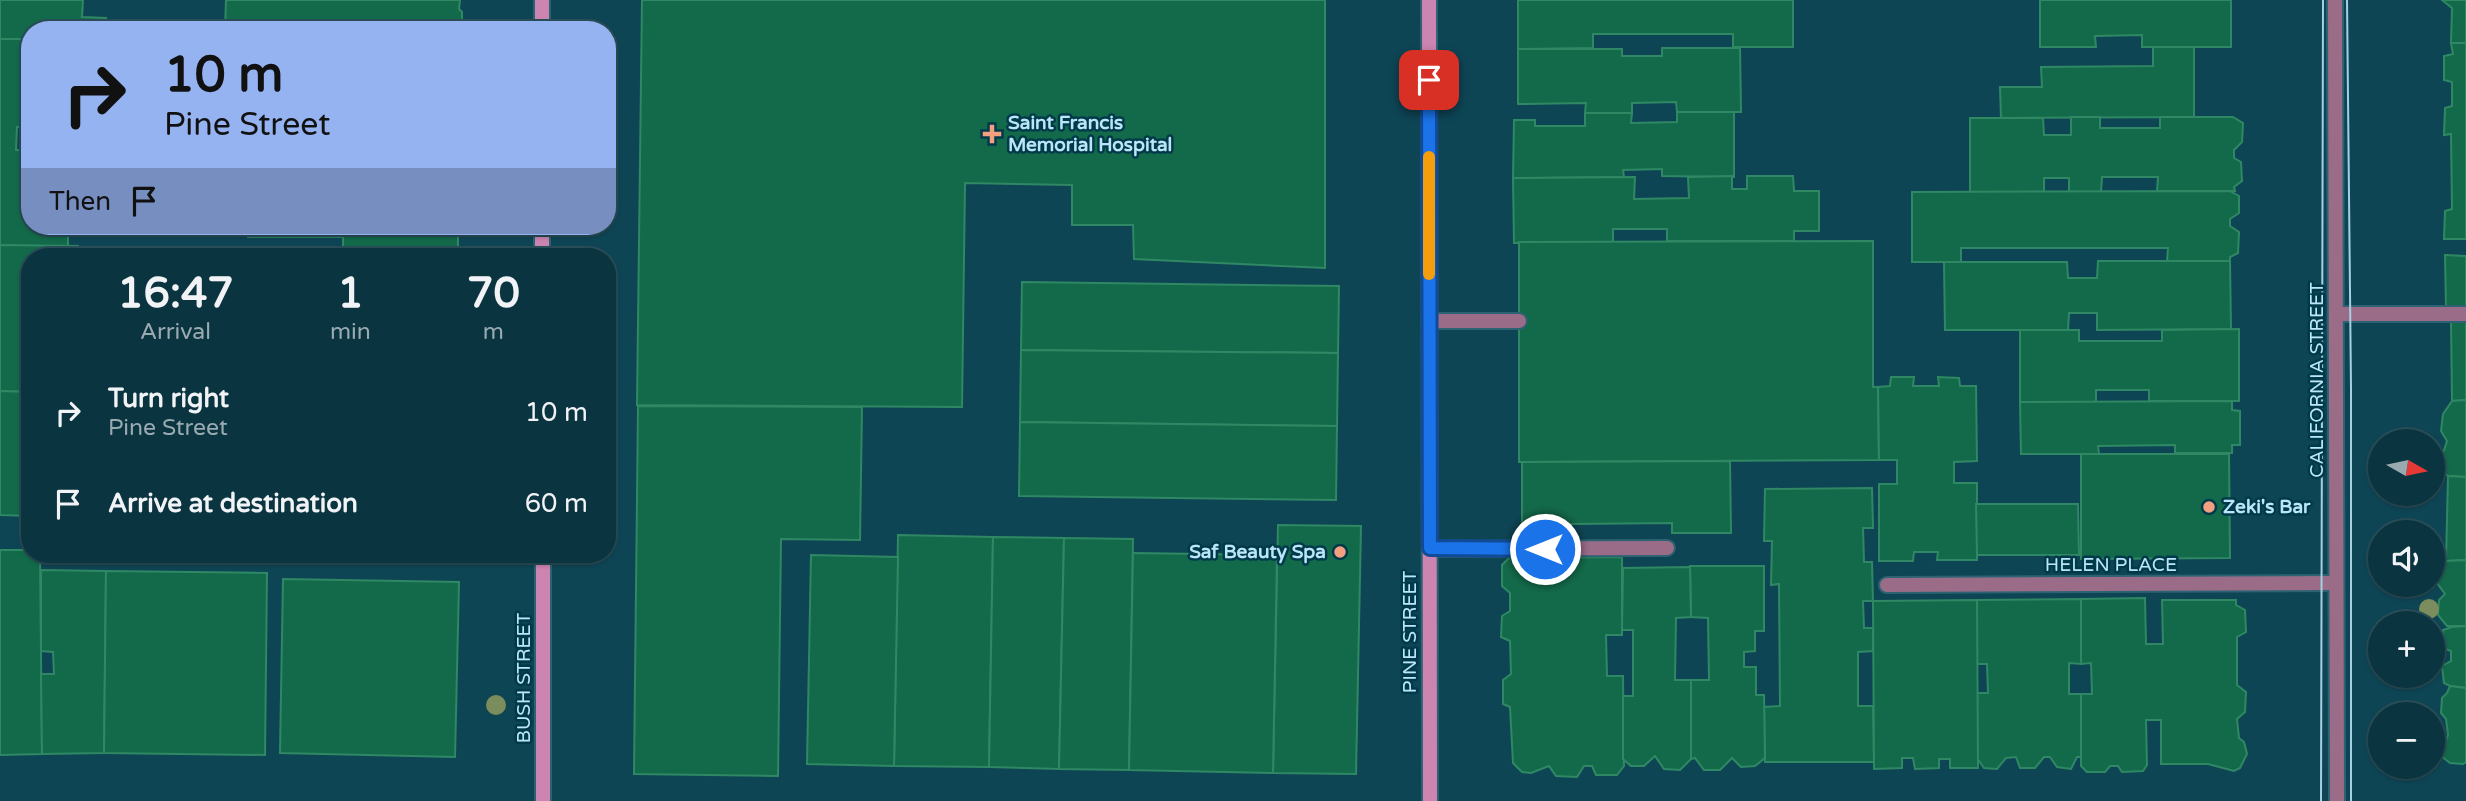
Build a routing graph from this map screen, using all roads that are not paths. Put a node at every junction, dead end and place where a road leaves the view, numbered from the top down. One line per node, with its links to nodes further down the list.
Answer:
1 (542, 0): 4 (main road)
2 (1429, 0): 7 (main road, PINE STREET)
3 (2336, 0): 5 (street, CALIFORNIA STREET)
4 (542, 21)
5 (2336, 314): 6 (street); 12 (street, CALIFORNIA STREET)
6 (2466, 314)
7 (1429, 321): 8 (street); 9 (main road, PINE STREET)
8 (1519, 321)
9 (1430, 548): 10 (street); 15 (main road, PINE STREET)
10 (1667, 548)
11 (543, 563): 14 (main road, BUSH STREET)
12 (2336, 583): 13 (street, HELEN PLACE); 16 (street, CALIFORNIA STREET)
13 (1887, 585)
14 (544, 801)
15 (1430, 801)
16 (2337, 801)

